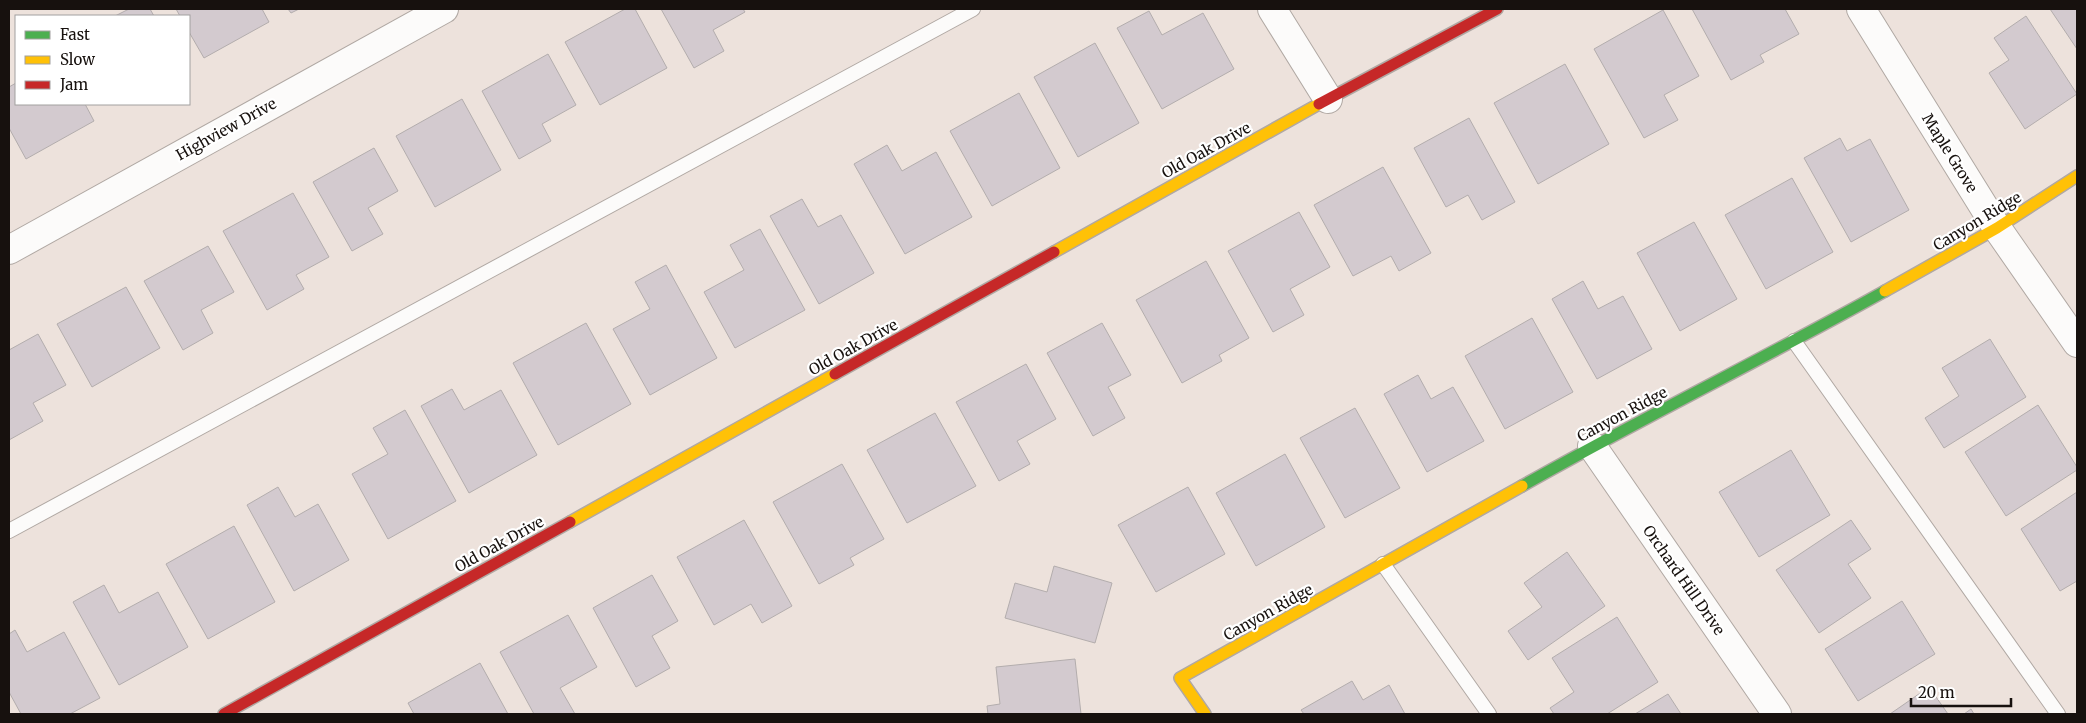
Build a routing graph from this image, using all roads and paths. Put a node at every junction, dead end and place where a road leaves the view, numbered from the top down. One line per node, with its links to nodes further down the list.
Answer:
1 (444, 9): 9 (street, Highview Drive)
2 (973, 9): 13 (lane)
3 (1272, 9): 6 (street)
4 (1497, 9): 6 (street, Old Oak Drive)
5 (1860, 9): 8 (street, Maple Grove)
6 (1328, 99): 15 (street, Old Oak Drive)
7 (2077, 176): 8 (street, Canyon Ridge)
8 (1997, 228): 10 (street, Canyon Ridge); 11 (street, Maple Grove)
9 (9, 250)
10 (1794, 341): 12 (street, Canyon Ridge); 19 (lane)
11 (2077, 343)
12 (1592, 446): 14 (street, Canyon Ridge); 18 (street, Orchard Hill Drive)
13 (9, 531)
14 (1383, 564): 16 (street, Canyon Ridge); 17 (lane)
15 (224, 714)
16 (1205, 714)
17 (1489, 714)
18 (1777, 714)
19 (2058, 714)

